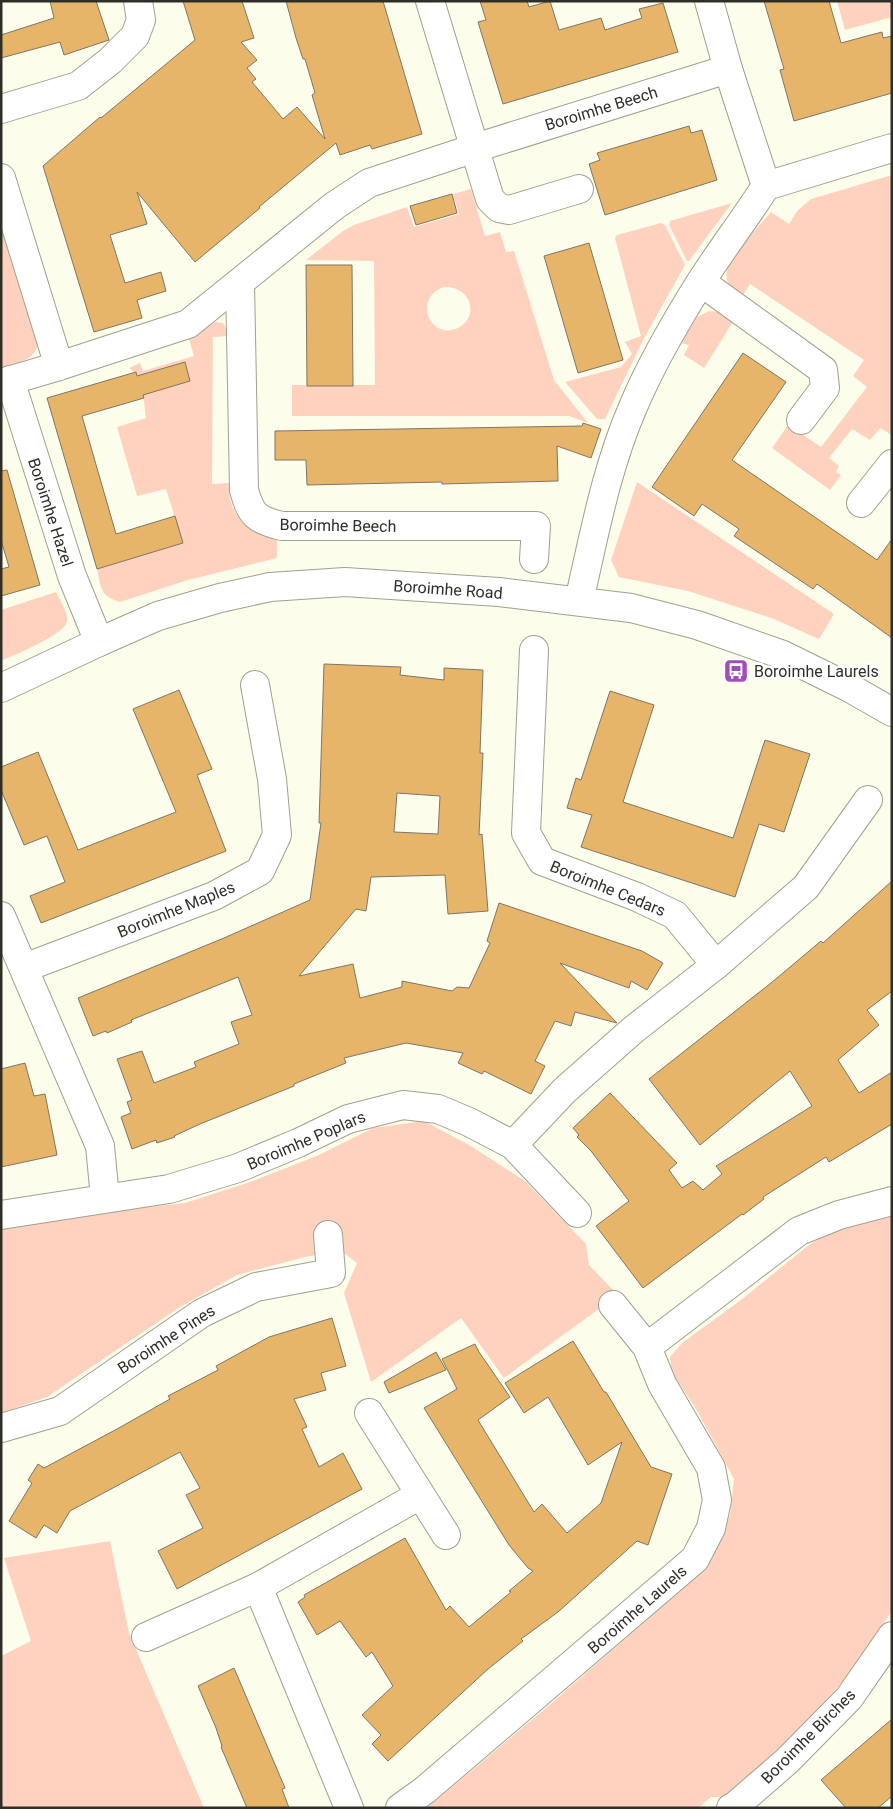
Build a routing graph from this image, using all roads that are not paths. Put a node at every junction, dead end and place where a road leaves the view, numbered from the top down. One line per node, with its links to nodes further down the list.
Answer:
1 (138, 1): 5 (street)
2 (430, 1): 6 (street)
3 (709, 1): 4 (street)
4 (728, 69): 6 (street, Boroimhe Beech); 9 (street)
5 (1, 109)
6 (475, 148): 10 (street); 12 (street, Boroimhe Beech)
7 (892, 148): 9 (street)
8 (1, 178): 14 (street)
9 (766, 186): 11 (street)
10 (579, 189)
11 (701, 282): 16 (street); 20 (street)
12 (240, 283): 13 (street, Boroimhe Beech); 19 (street, Boroimhe Beech)
13 (188, 324): 14 (street, Boroimhe Hazel)
14 (59, 366): 15 (street, Boroimhe Hazel)
15 (5, 382): 21 (street, Boroimhe Hazel)
16 (801, 420)
17 (892, 464): 18 (street)
18 (861, 503)
19 (534, 559)
20 (579, 601): 21 (street, Boroimhe Road); 25 (street, Boroimhe Road)
21 (98, 642): 24 (street, Boroimhe Road)
22 (534, 650): 28 (street, Boroimhe Cedars)
23 (255, 685): 29 (street, Boroimhe Maples)
24 (1, 688)
25 (892, 712)
26 (868, 800): 28 (street)
27 (1, 916): 29 (street)
28 (716, 965): 30 (street)
29 (24, 968): 31 (street)
30 (513, 1145): 31 (street, Boroimhe Poplars); 33 (street, Boroimhe Poplars)
31 (105, 1198): 34 (street, Boroimhe Poplars)
32 (892, 1201): 37 (street)
33 (577, 1213)
34 (1, 1215)
35 (328, 1235): 39 (street, Boroimhe Pines)
36 (613, 1305): 37 (street, Boroimhe Laurels)
37 (647, 1347): 47 (street, Boroimhe Laurels)
38 (369, 1413): 40 (street)
39 (1, 1428)
40 (420, 1495): 41 (street); 42 (street)
41 (446, 1535)
42 (258, 1587): 44 (street); 46 (street)
43 (892, 1636): 45 (street, Boroimhe Birches)
44 (146, 1637)
45 (734, 1807)
46 (349, 1808)
47 (400, 1808)

